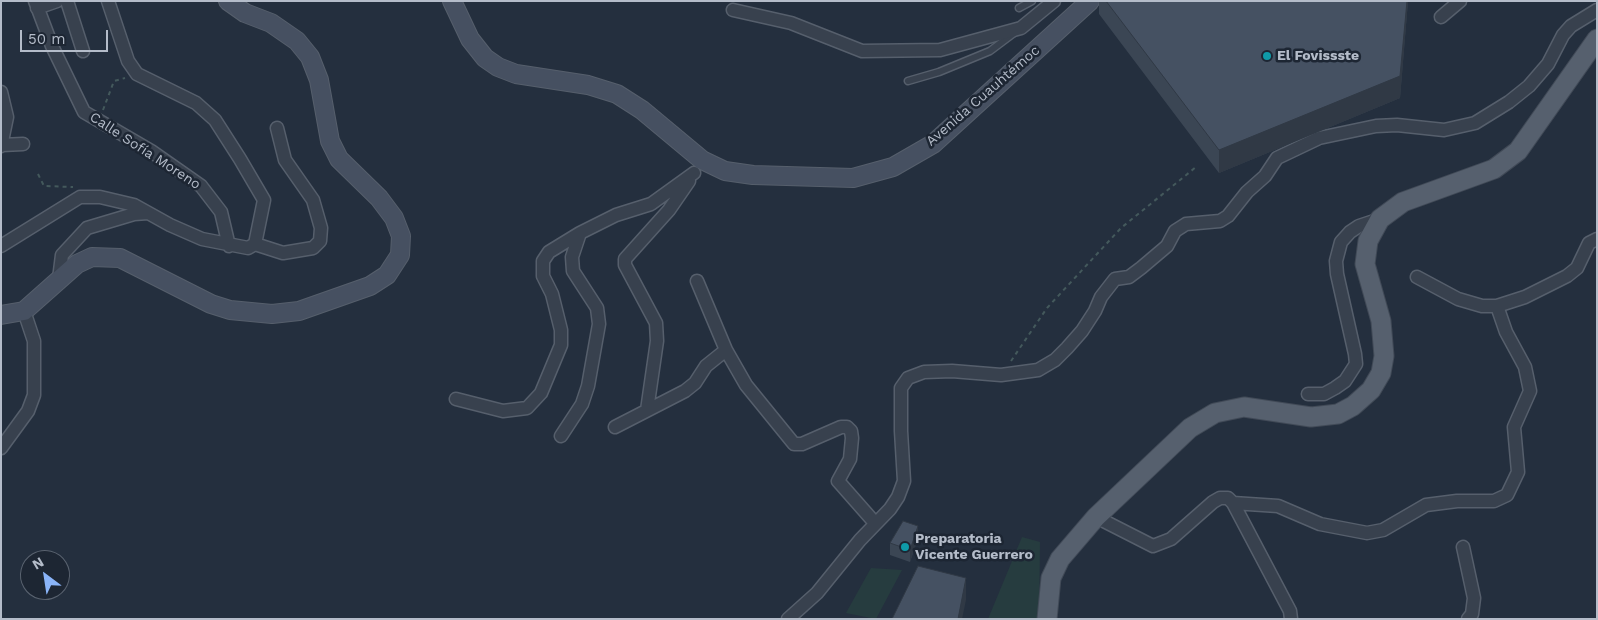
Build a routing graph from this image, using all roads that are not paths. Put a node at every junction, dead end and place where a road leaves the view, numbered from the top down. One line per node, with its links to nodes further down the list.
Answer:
1 (57, 1): 10 (street)
2 (67, 1): 17 (street)
3 (108, 1): 28 (street)
4 (228, 1): 32 (main road)
5 (452, 1): 23 (main road, Avenida Cuauhtémoc)
6 (1032, 1): 11 (lane)
7 (1054, 1): 15 (street)
8 (1090, 1): 23 (main road, Avenida Cuauhtémoc)
9 (1460, 1): 14 (street)
10 (36, 4): 30 (street, Calle Sofía Moreno)
11 (1019, 8)
12 (733, 10): 15 (street)
13 (1597, 10): 46 (street)
14 (1441, 17)
15 (1021, 28): 18 (lane)
16 (1597, 39): 25 (main road)
17 (83, 51)
18 (908, 81)
19 (1, 92): 22 (street)
20 (277, 128): 28 (street)
21 (22, 144): 22 (street)
22 (2, 146)
23 (698, 166): 26 (street); 40 (street)
24 (148, 213): 29 (street); 30 (street); 32 (street)
25 (1380, 219): 38 (street); 45 (main road)
26 (580, 233): 39 (street); 42 (street)
27 (1597, 239): 34 (street)
28 (255, 244): 30 (street)
29 (1, 246)
30 (229, 246)
31 (1417, 277): 34 (street)
32 (59, 279): 35 (main road)
33 (697, 281): 37 (street)
34 (1498, 306): 44 (street)
35 (24, 311): 36 (main road); 43 (street)
36 (1, 315)
37 (726, 350): 40 (street); 46 (street)
38 (1308, 394)
39 (456, 399)
40 (647, 410): 41 (street)
41 (615, 427)
42 (561, 436)
43 (1, 448)
44 (1233, 503): 45 (street); 50 (street)
45 (1096, 517): 49 (main road)
46 (875, 523): 48 (street)
47 (1463, 548): 51 (street)
48 (788, 619)
49 (1047, 619)
50 (1291, 619)
51 (1468, 619)

